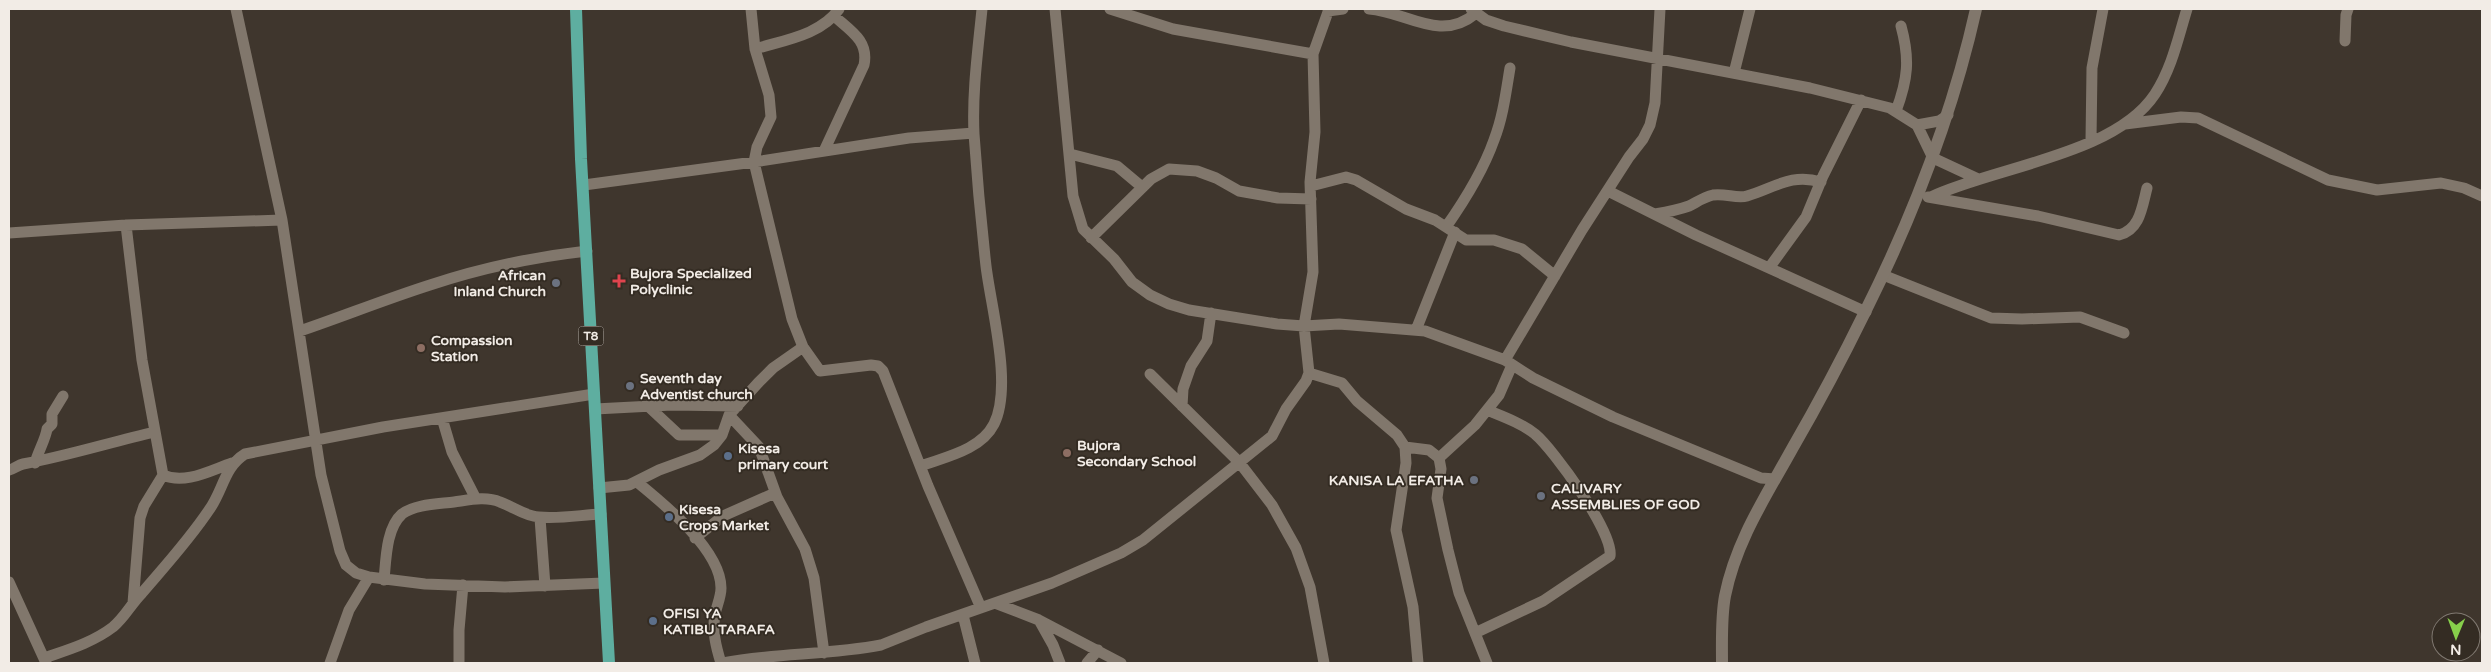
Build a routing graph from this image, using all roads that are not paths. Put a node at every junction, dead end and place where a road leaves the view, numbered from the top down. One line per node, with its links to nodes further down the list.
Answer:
1 (236, 9): 47 (street)
2 (576, 9): 38 (main road, T8)
3 (751, 9): 20 (street)
4 (982, 9): 30 (street)
5 (1055, 9): 33 (street)
6 (1110, 9): 21 (street)
7 (1343, 9): 15 (street)
8 (1369, 9): 16 (street)
9 (1660, 9): 22 (street)
10 (1750, 9): 24 (street)
11 (1976, 9): 27 (street)
12 (2103, 9): 31 (street)
13 (2186, 9): 29 (street)
14 (2348, 9): 19 (street)
15 (1329, 10): 21 (street)
16 (1473, 11): 22 (street)
17 (836, 13): 20 (street); 32 (street)
18 (1901, 26): 26 (street)
19 (2345, 41)
20 (755, 49): 35 (street)
21 (1313, 54): 39 (street)
22 (1656, 58): 24 (street); 42 (street)
23 (1510, 68): 49 (street)
24 (1734, 73): 25 (street)
25 (1861, 100): 26 (street); 37 (street)
26 (1896, 111): 28 (street)
27 (1948, 115): 28 (street); 34 (street)
28 (1917, 124): 34 (street)
29 (2125, 124): 31 (street); 44 (street)
30 (974, 133): 32 (street); 83 (street)
31 (2091, 140): 36 (street)
32 (824, 150): 35 (street)
33 (1070, 154): 40 (street); 51 (street)
34 (1932, 158): 36 (street); 43 (street)
35 (754, 162): 38 (street); 62 (street)
36 (1976, 178): 43 (street)
37 (1821, 182): 46 (street); 53 (street)
38 (584, 185): 52 (main road, T8)
39 (1311, 186): 45 (street); 49 (street)
40 (1142, 187): 45 (street); 51 (street)
41 (2147, 188): 43 (street)
42 (1608, 191): 46 (street); 55 (street)
43 (1925, 196): 54 (street)
44 (2482, 196)
45 (1311, 199): 58 (street)
46 (1655, 214): 53 (street)
47 (282, 220): 48 (street); 60 (street)
48 (126, 225): 50 (street); 75 (street)
49 (1451, 230): 55 (street); 59 (street)
50 (9, 233)
51 (1091, 238): 57 (street)
52 (587, 251): 60 (street); 66 (main road, T8)
53 (1769, 268): 56 (street)
54 (1883, 275): 56 (street); 61 (street)
55 (1555, 276): 63 (street)
56 (1866, 312): 86 (street)
57 (1211, 313): 58 (street); 70 (street)
58 (1304, 326): 59 (street); 64 (street)
59 (1416, 330): 63 (street)
60 (300, 331): 77 (street)
61 (2124, 333)
62 (803, 347): 69 (street); 83 (street)
63 (1508, 363): 72 (street); 86 (street)
64 (1308, 372): 78 (street); 80 (street)
65 (1150, 374): 70 (street)
66 (594, 394): 71 (main road, T8); 74 (street)
67 (63, 396): 81 (street)
68 (648, 406): 69 (street); 71 (street); 76 (street)
69 (738, 406): 73 (street)
70 (1182, 406): 80 (street)
71 (595, 409): 88 (main road, T8)
72 (1487, 410): 79 (street); 105 (street)
73 (729, 415): 76 (street); 89 (street)
74 (442, 418): 77 (street); 90 (street)
75 (155, 432): 81 (street); 85 (street)
76 (722, 435): 87 (street)
77 (315, 440): 82 (street); 94 (street)
78 (1405, 447): 79 (street); 118 (street)
79 (1439, 458): 105 (street)
80 (1239, 462): 101 (street); 117 (street)
81 (35, 463): 84 (street)
82 (232, 463): 85 (street); 100 (street)
83 (920, 466): 102 (street)
84 (9, 470)
85 (163, 474): 100 (street)
86 (1775, 479): 120 (street)
87 (637, 482): 88 (street); 93 (street)
88 (599, 488): 91 (main road, T8)
89 (775, 493): 93 (street); 107 (street)
90 (476, 499): 92 (street); 95 (street)
91 (600, 514): 92 (street); 97 (main road, T8)
92 (540, 518): 99 (street)
93 (695, 538): 112 (street)
94 (369, 577): 95 (street); 109 (street)
95 (384, 580): 98 (street)
96 (9, 582): 108 (street)
97 (604, 583): 99 (street); 111 (main road, T8)
98 (463, 585): 99 (street); 110 (street)
99 (545, 586)
100 (133, 603): 108 (street)
101 (995, 603): 102 (street); 104 (street)
102 (981, 608): 103 (street)
103 (963, 615): 107 (street); 113 (street)
104 (1039, 620): 106 (street); 114 (street)
105 (1475, 633): 119 (street)
106 (1098, 650): 115 (street); 116 (street)
107 (824, 653): 112 (street)
108 (45, 661)
109 (330, 663)
110 (459, 663)
111 (609, 663)
112 (722, 663)
113 (975, 663)
114 (1060, 663)
115 (1087, 663)
116 (1121, 663)
117 (1324, 663)
118 (1418, 663)
119 (1487, 663)
120 (1722, 663)

